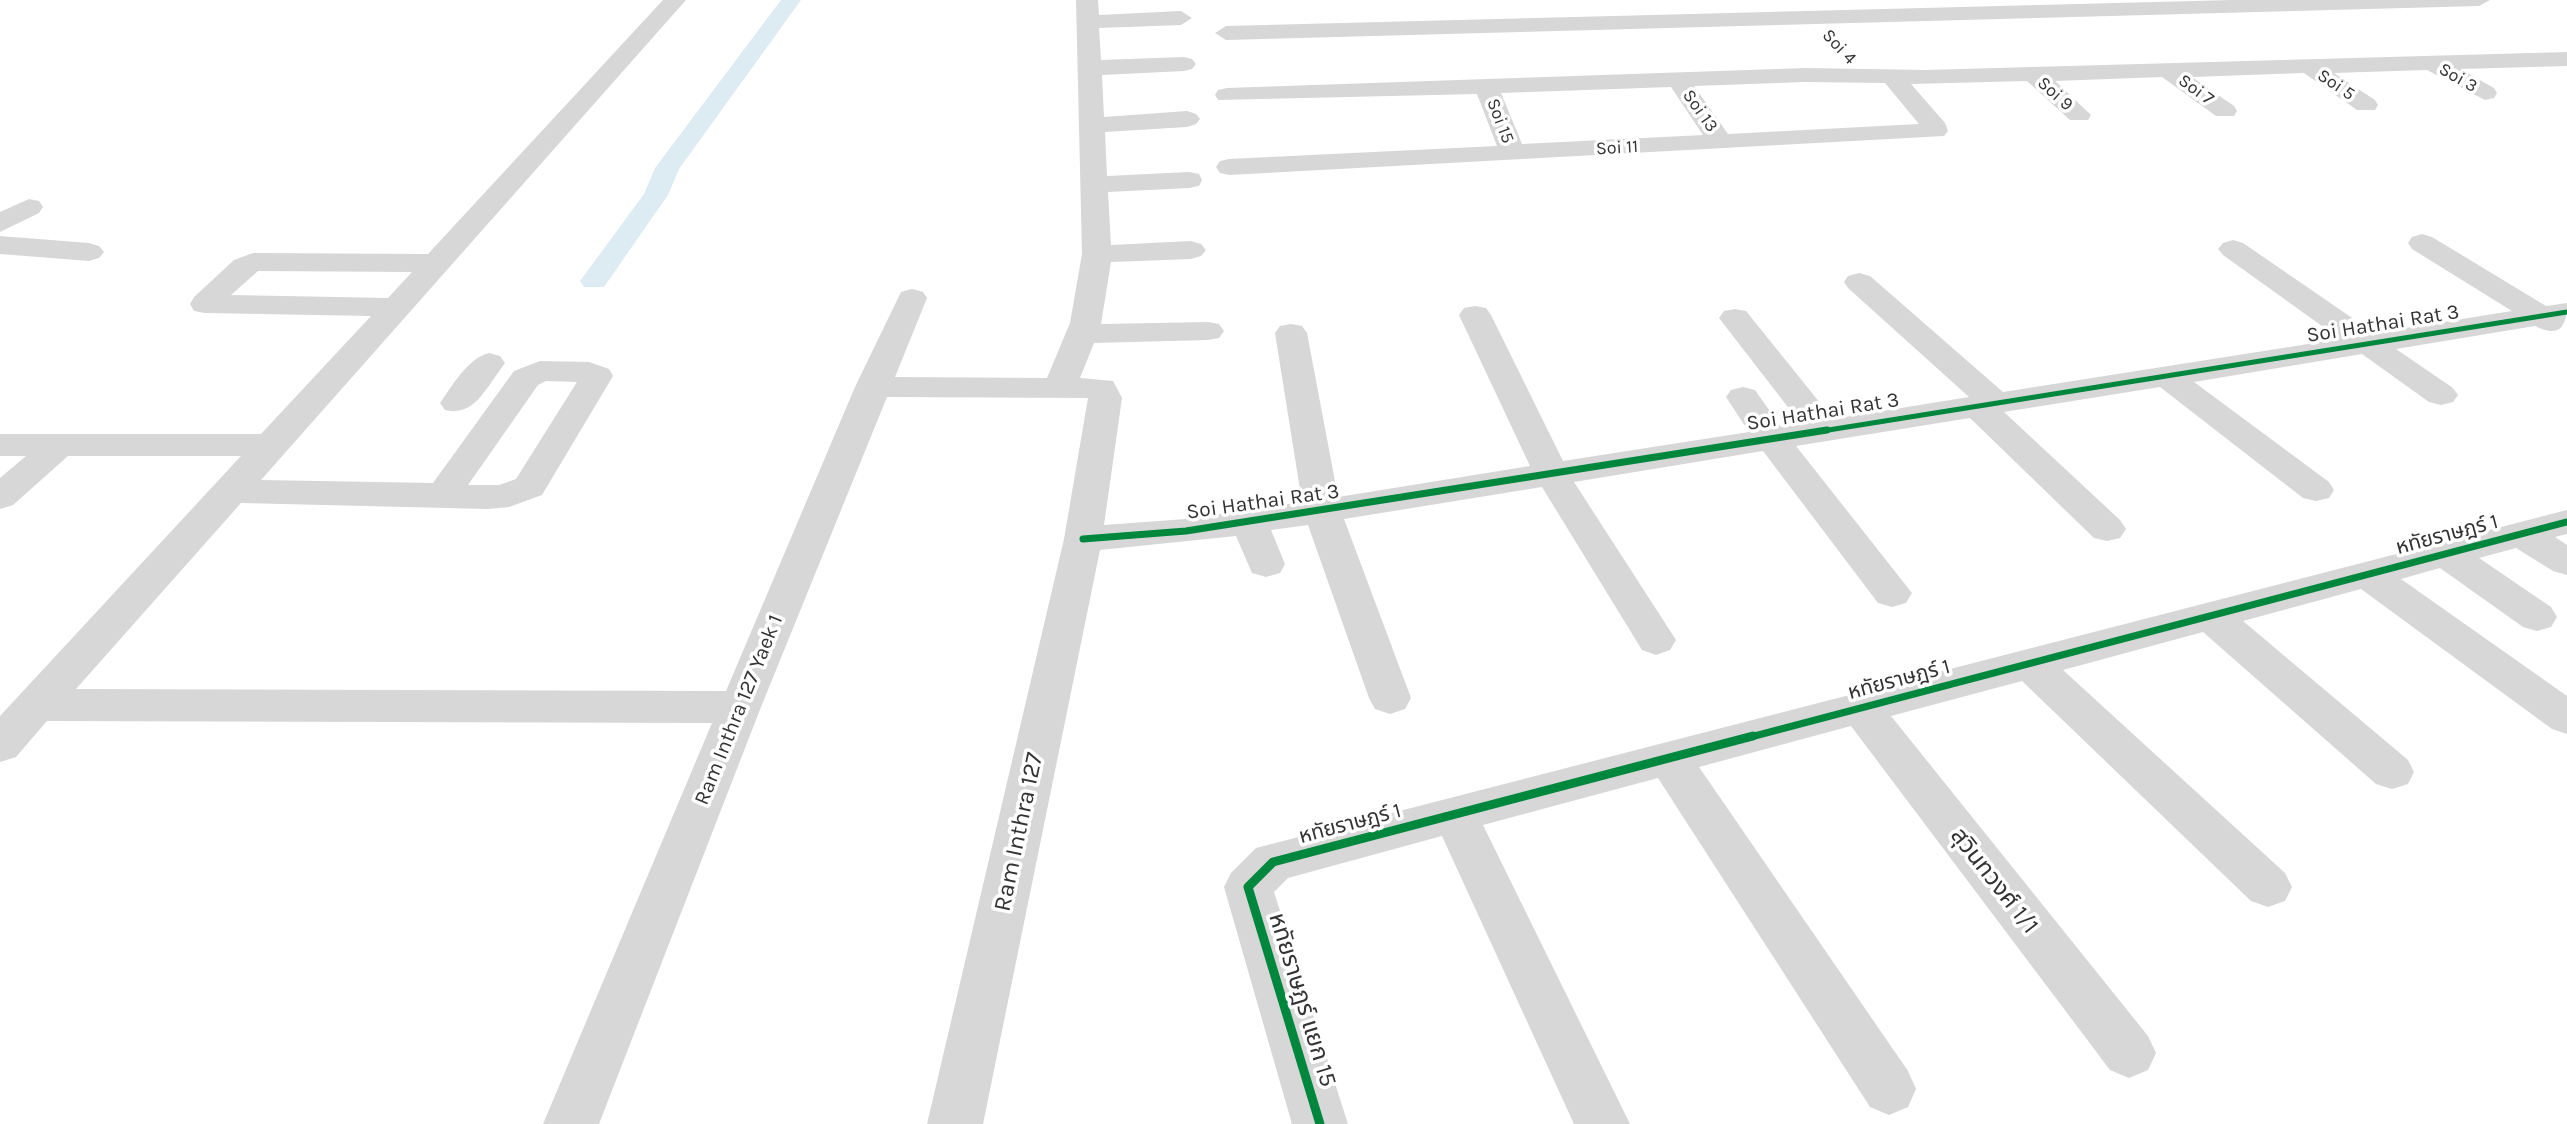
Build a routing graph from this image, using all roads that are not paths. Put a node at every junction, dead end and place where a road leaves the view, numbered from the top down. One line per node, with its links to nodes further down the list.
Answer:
1 (675, 0): 40 (street)
2 (2479, 0): 5 (street)
3 (1087, 11): 4 (street); 13 (street)
4 (1181, 18)
5 (1813, 19): 6 (street); 7 (street, Soi 4)
6 (1226, 33)
7 (1831, 37)
8 (1848, 56): 16 (street, Soi 4)
9 (2566, 59): 10 (street)
10 (2432, 63): 12 (street); 20 (street, Soi 3)
11 (1184, 64): 13 (street)
12 (2307, 65): 14 (street); 22 (street, Soi 5)
13 (1090, 68): 26 (street)
14 (2166, 69): 15 (street); 23 (street, Soi 7)
15 (2032, 73): 17 (street); 24 (street, Soi 9)
16 (1865, 75): 17 (street); 18 (street)
17 (1892, 77): 27 (street, Soi 11)
18 (1678, 80): 19 (street); 27 (street, Soi 13)
19 (1487, 87): 21 (street); 28 (street, Soi 15)
20 (2485, 93)
21 (1227, 95)
22 (2366, 105)
23 (2225, 111)
24 (2079, 115)
25 (1187, 119): 26 (street)
26 (1092, 125): 31 (street)
27 (1721, 142): 28 (street, Soi 11)
28 (1513, 154): 29 (street, Soi 11)
29 (1229, 167)
30 (1189, 180): 31 (street)
31 (1094, 185): 39 (street)
32 (29, 206): 33 (street)
33 (0, 224)
34 (2422, 243): 46 (street)
35 (0, 245): 38 (street)
36 (2233, 249): 50 (street)
37 (1191, 250): 39 (street)
38 (89, 252)
39 (1097, 254): 49 (street)
40 (436, 263): 43 (street); 43 (street)
41 (1859, 282): 58 (street)
42 (912, 298): 53 (street, Ram Inthra 127 Yaek 1)
43 (396, 307): 63 (street)
44 (1475, 315): 64 (street)
45 (1735, 318): 59 (street)
46 (2558, 320): 50 (street, Soi Hathai Rat 3)
47 (1208, 331): 49 (street)
48 (1291, 333): 69 (street)
49 (1085, 334): 54 (street)
50 (2368, 344): 51 (street, Soi Hathai Rat 3); 55 (street)
51 (2166, 376): 58 (street, Soi Hathai Rat 3); 65 (street)
52 (526, 378): 57 (street); 67 (street); 67 (street)
53 (872, 387): 54 (street); 86 (street, Ram Inthra 127 Yaek 1)
54 (1059, 387): 74 (street, Ram Inthra 127)
55 (2441, 395)
56 (1743, 397): 60 (street)
57 (457, 403)
58 (1987, 405): 59 (street, Soi Hathai Rat 3); 72 (street)
59 (1824, 430): 60 (street, Soi Hathai Rat 3)
60 (1771, 438): 64 (street, Soi Hathai Rat 3); 79 (street)
61 (0, 445): 62 (street)
62 (59, 445): 63 (street); 68 (street)
63 (271, 445): 66 (street)
64 (1550, 472): 69 (street, Soi Hathai Rat 3); 82 (street)
65 (2316, 490)
66 (230, 491): 67 (street); 85 (street)
67 (443, 495)
68 (0, 497)
69 (1322, 511): 70 (street, Soi Hathai Rat 3); 84 (street)
70 (1249, 522): 74 (street, Soi Hathai Rat 3); 77 (street)
71 (2567, 522): 73 (street, หทัยราษฎร์ 1)
72 (2108, 529)
73 (2521, 534): 75 (street, หทัยราษฎร์ 1); 76 (street)
74 (1083, 539): 98 (street, Ram Inthra 127)
75 (2446, 554): 78 (street, หทัยราษฎร์ 1); 81 (street)
76 (2567, 562)
77 (1266, 564)
78 (2367, 574): 80 (street, หทัยราษฎร์ 1); 88 (street)
79 (1892, 593)
80 (2210, 616): 83 (street, หทัยราษฎร์ 1); 91 (street)
81 (2537, 617)
82 (1657, 640)
83 (2029, 663): 87 (street, หทัยราษฎร์ 1); 94 (street)
84 (1390, 698)
85 (36, 705): 86 (street); 89 (street)
86 (740, 707): 97 (street, Ram Inthra 127 Yaek 1)
87 (1861, 708): 90 (street, หทัยราษฎร์ 1); 95 (street, สุวินทวงศ์ 1/1)
88 (2567, 718)
89 (0, 745)
90 (1668, 758): 92 (street, หทัยราษฎร์ 1); 96 (street)
91 (2392, 772)
92 (1455, 815): 93 (street, หทัยราษฎร์ 1); 100 (street)
93 (1248, 887): 99 (street, หทัยราษฎร์ แยก 15)
94 (2268, 887)
95 (2129, 1053)
96 (1889, 1089)
97 (571, 1124)
98 (955, 1124)
99 (1320, 1124)
100 (1602, 1124)

